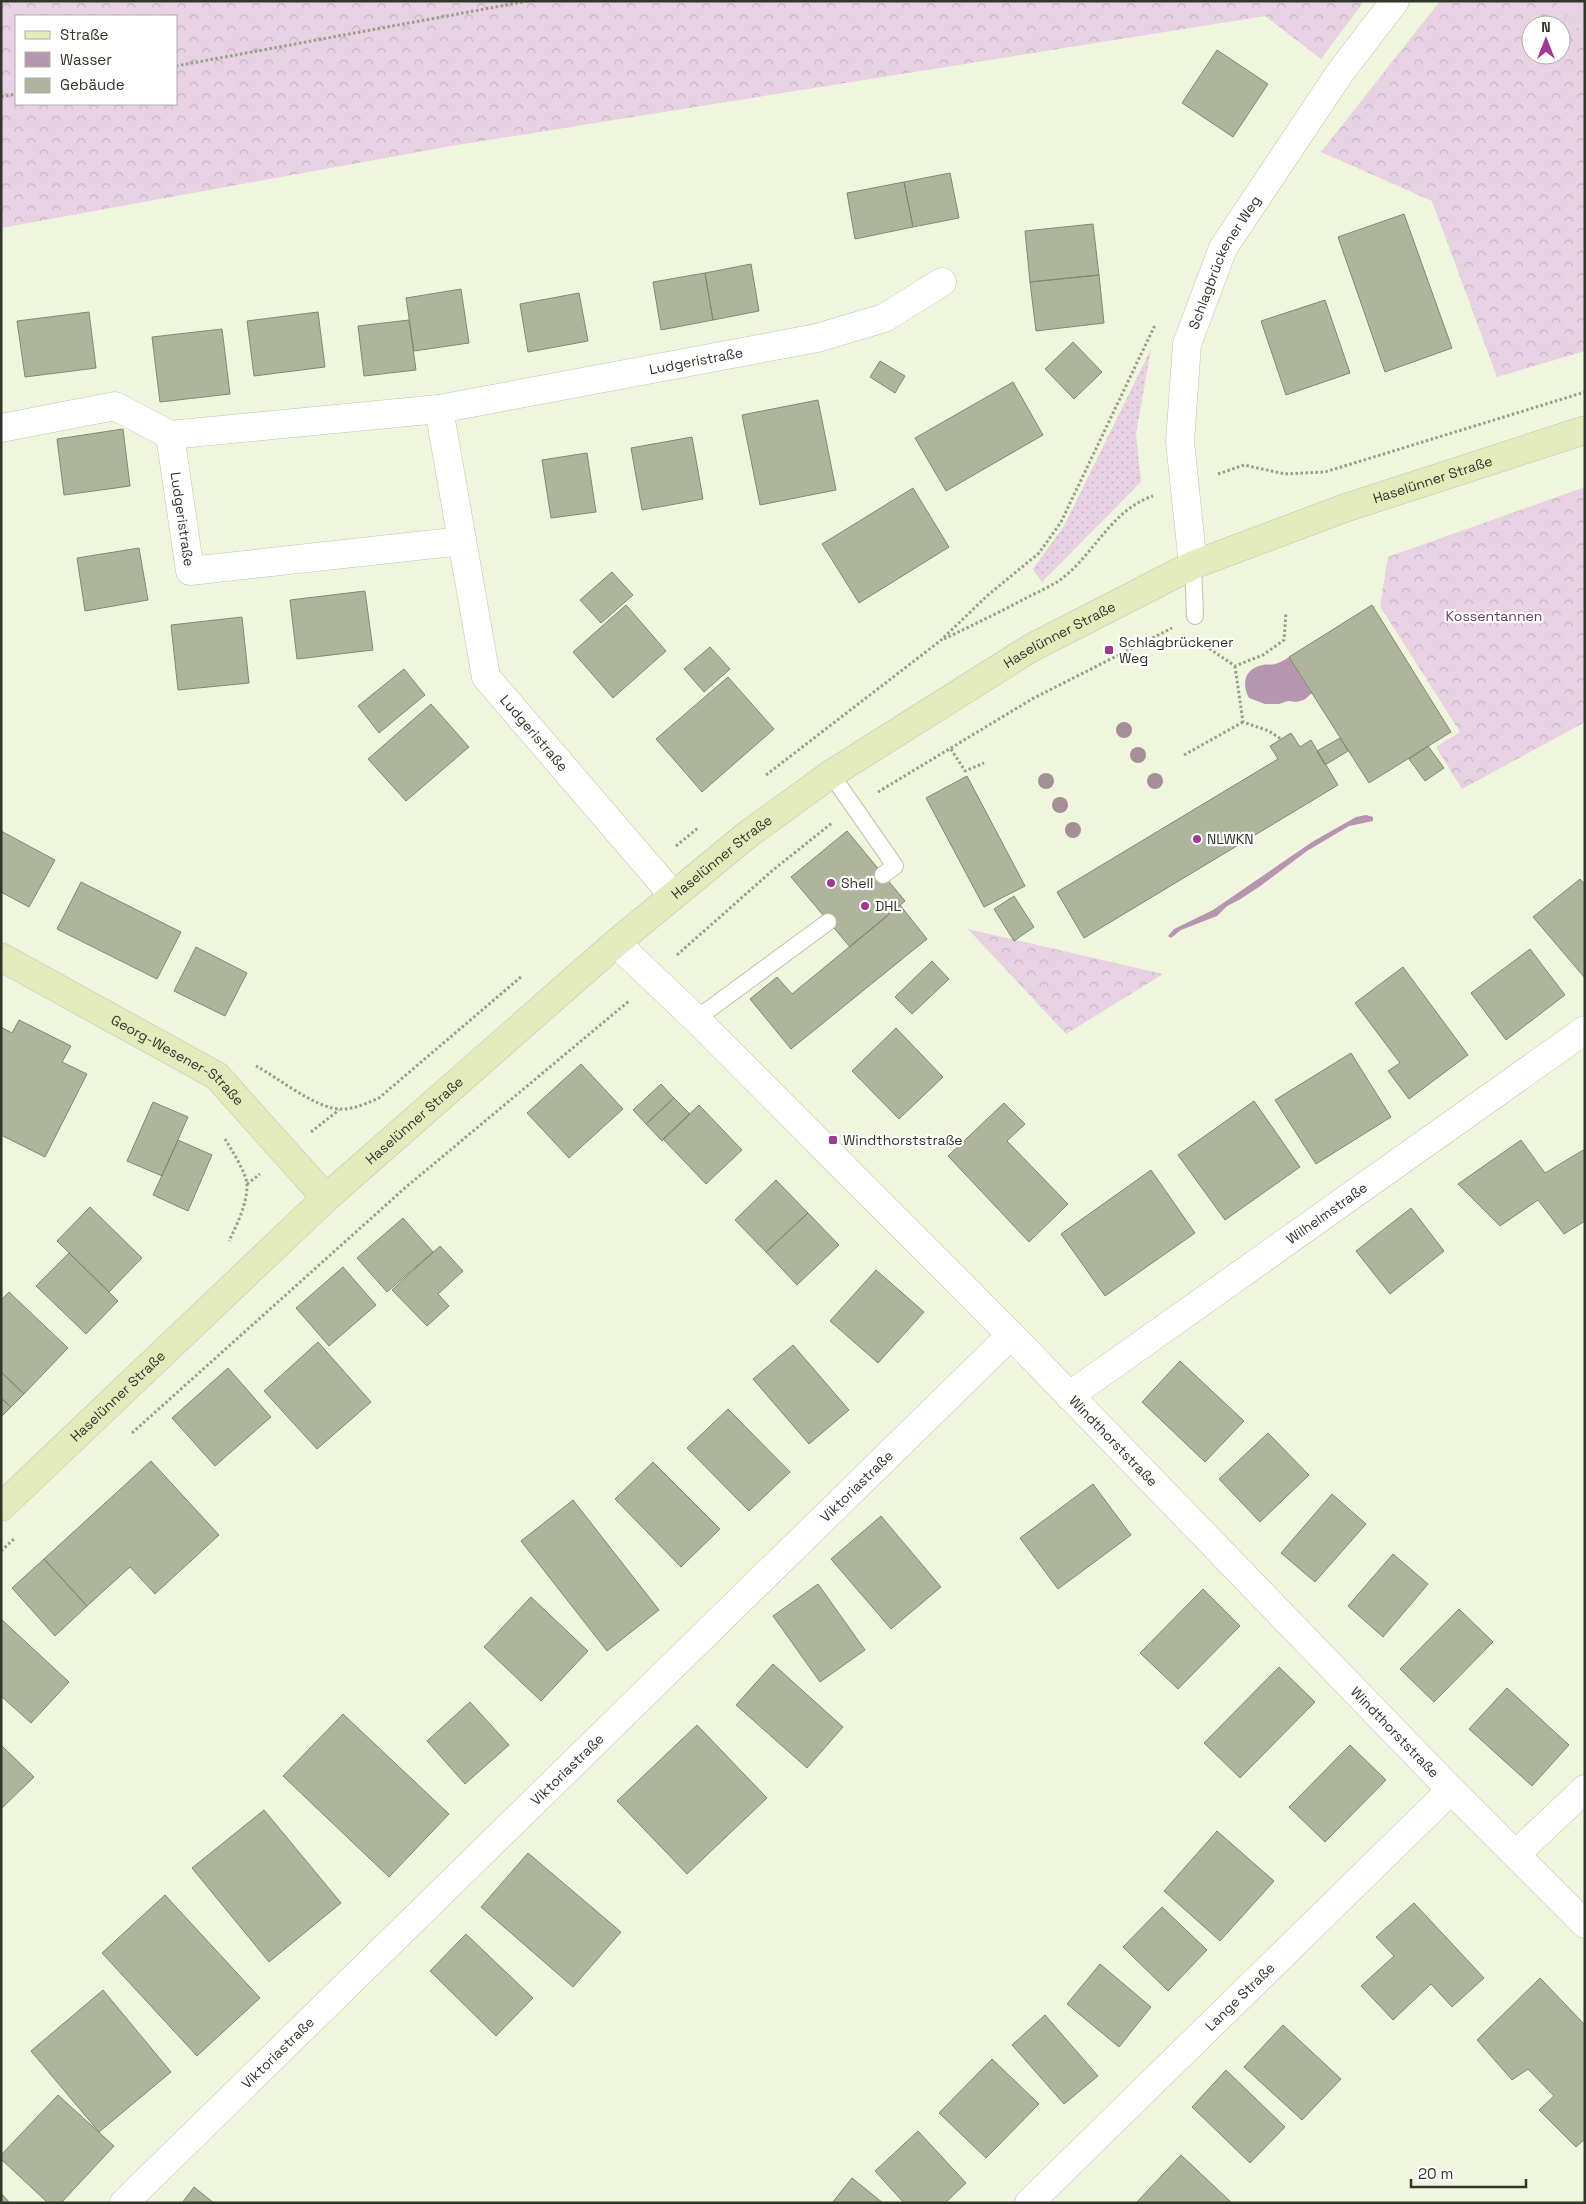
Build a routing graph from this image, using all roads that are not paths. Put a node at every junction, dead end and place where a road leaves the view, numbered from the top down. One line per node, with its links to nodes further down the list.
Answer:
1 (1395, 1): 8 (street, Schlagbrückener Weg)
2 (942, 282): 3 (street, Ludgeristraße)
3 (440, 409): 6 (street, Ludgeristraße); 7 (street, Ludgeristraße)
4 (1, 428): 6 (street)
5 (1585, 430): 8 (street, Haselünner Straße)
6 (170, 435): 7 (street, Ludgeristraße)
7 (462, 541): 12 (street, Ludgeristraße)
8 (1193, 565): 9 (lane); 10 (street, Haselünner Straße)
9 (1195, 616)
10 (830, 774): 11 (lane); 12 (street, Haselünner Straße)
11 (883, 875)
12 (673, 895): 14 (street, Haselünner Straße)
13 (828, 922): 16 (lane)
14 (616, 943): 16 (street, Windthorststraße); 18 (street, Haselünner Straße)
15 (1, 957): 18 (street, Georg-Wesener-Straße)
16 (696, 1019): 19 (street, Windthorststraße)
17 (1585, 1030): 20 (street, Wilhelmstraße)
18 (326, 1198): 21 (street, Haselünner Straße)
19 (1011, 1335): 20 (street, Windthorststraße); 26 (street, Viktoriastraße)
20 (1069, 1396): 23 (street, Windthorststraße)
21 (1, 1507)
22 (1585, 1789): 24 (street)
23 (1451, 1790): 24 (street, Windthorststraße); 27 (street, Lange Straße)
24 (1516, 1854): 25 (street, Windthorststraße)
25 (1585, 1924)
26 (124, 2203)
27 (1029, 2203)

